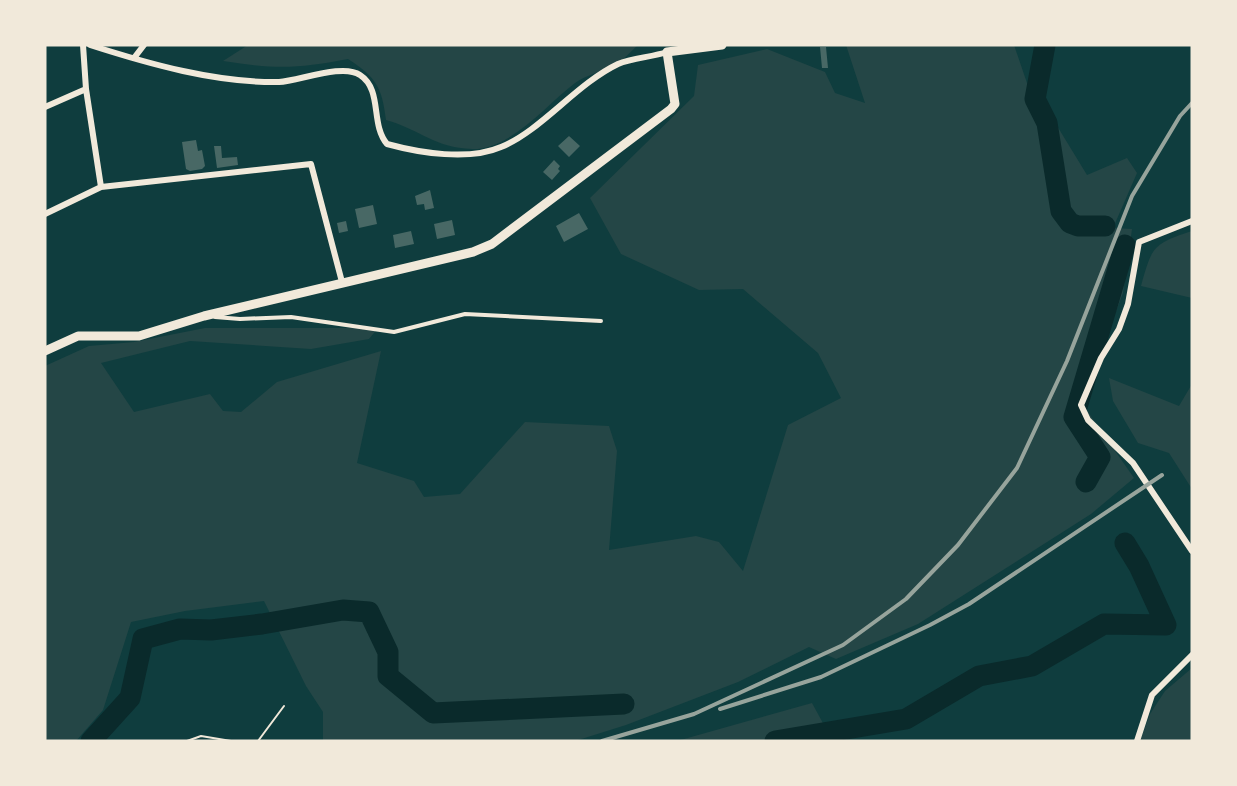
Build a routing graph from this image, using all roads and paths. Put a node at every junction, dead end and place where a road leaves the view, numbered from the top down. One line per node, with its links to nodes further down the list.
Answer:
1 (83, 45): 7 (street)
2 (90, 45): 6 (street)
3 (144, 45): 6 (street)
4 (722, 45): 5 (street)
5 (667, 52): 6 (street); 12 (street)
6 (134, 58)
7 (86, 89): 8 (street); 9 (street)
8 (45, 107)
9 (101, 187): 10 (street); 12 (street)
10 (45, 214)
11 (1192, 221): 16 (street)
12 (342, 282): 13 (street)
13 (204, 316): 14 (lane); 15 (street)
14 (601, 321)
15 (45, 351)
16 (1192, 551)
17 (1192, 655): 22 (street)
18 (284, 706): 21 (path)
19 (187, 741): 20 (path)
20 (231, 741)
21 (258, 741)
22 (1137, 741)

